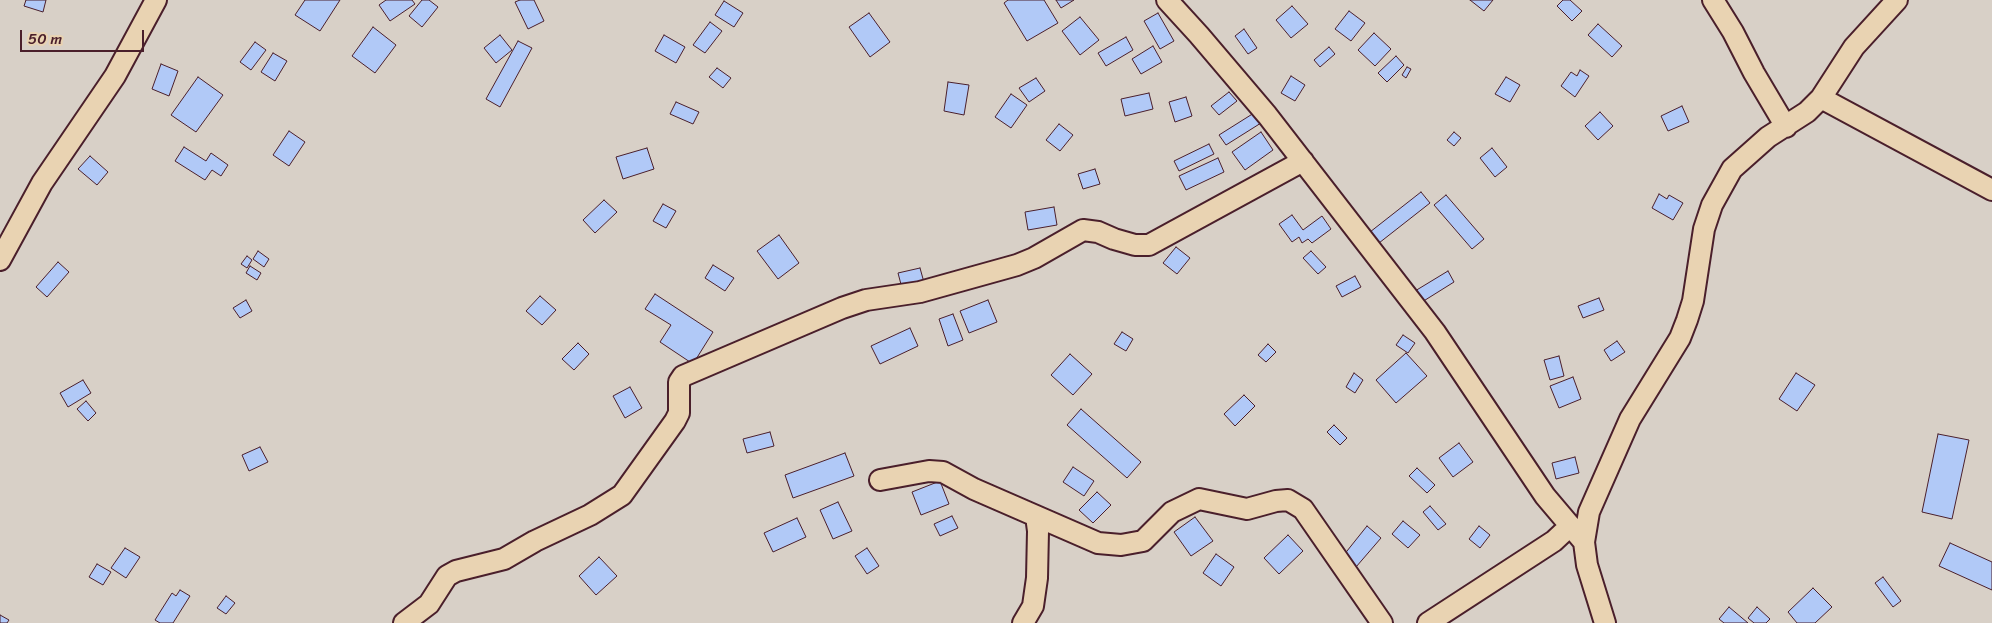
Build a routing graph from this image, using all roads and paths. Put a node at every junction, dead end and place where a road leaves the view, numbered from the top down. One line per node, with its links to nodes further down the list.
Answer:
1 (156, 0): 9 (street)
2 (1167, 0): 7 (street)
3 (1713, 0): 6 (street)
4 (1897, 0): 5 (street)
5 (1821, 98): 6 (street); 8 (street)
6 (1786, 127): 13 (street)
7 (1303, 162): 12 (street); 14 (street)
8 (1992, 190)
9 (0, 260)
10 (880, 480): 11 (street)
11 (1036, 516): 15 (street); 16 (street)
12 (1570, 526): 13 (street); 17 (street)
13 (1584, 542): 18 (street)
14 (404, 623)
15 (1024, 623)
16 (1382, 623)
17 (1428, 623)
18 (1605, 623)

